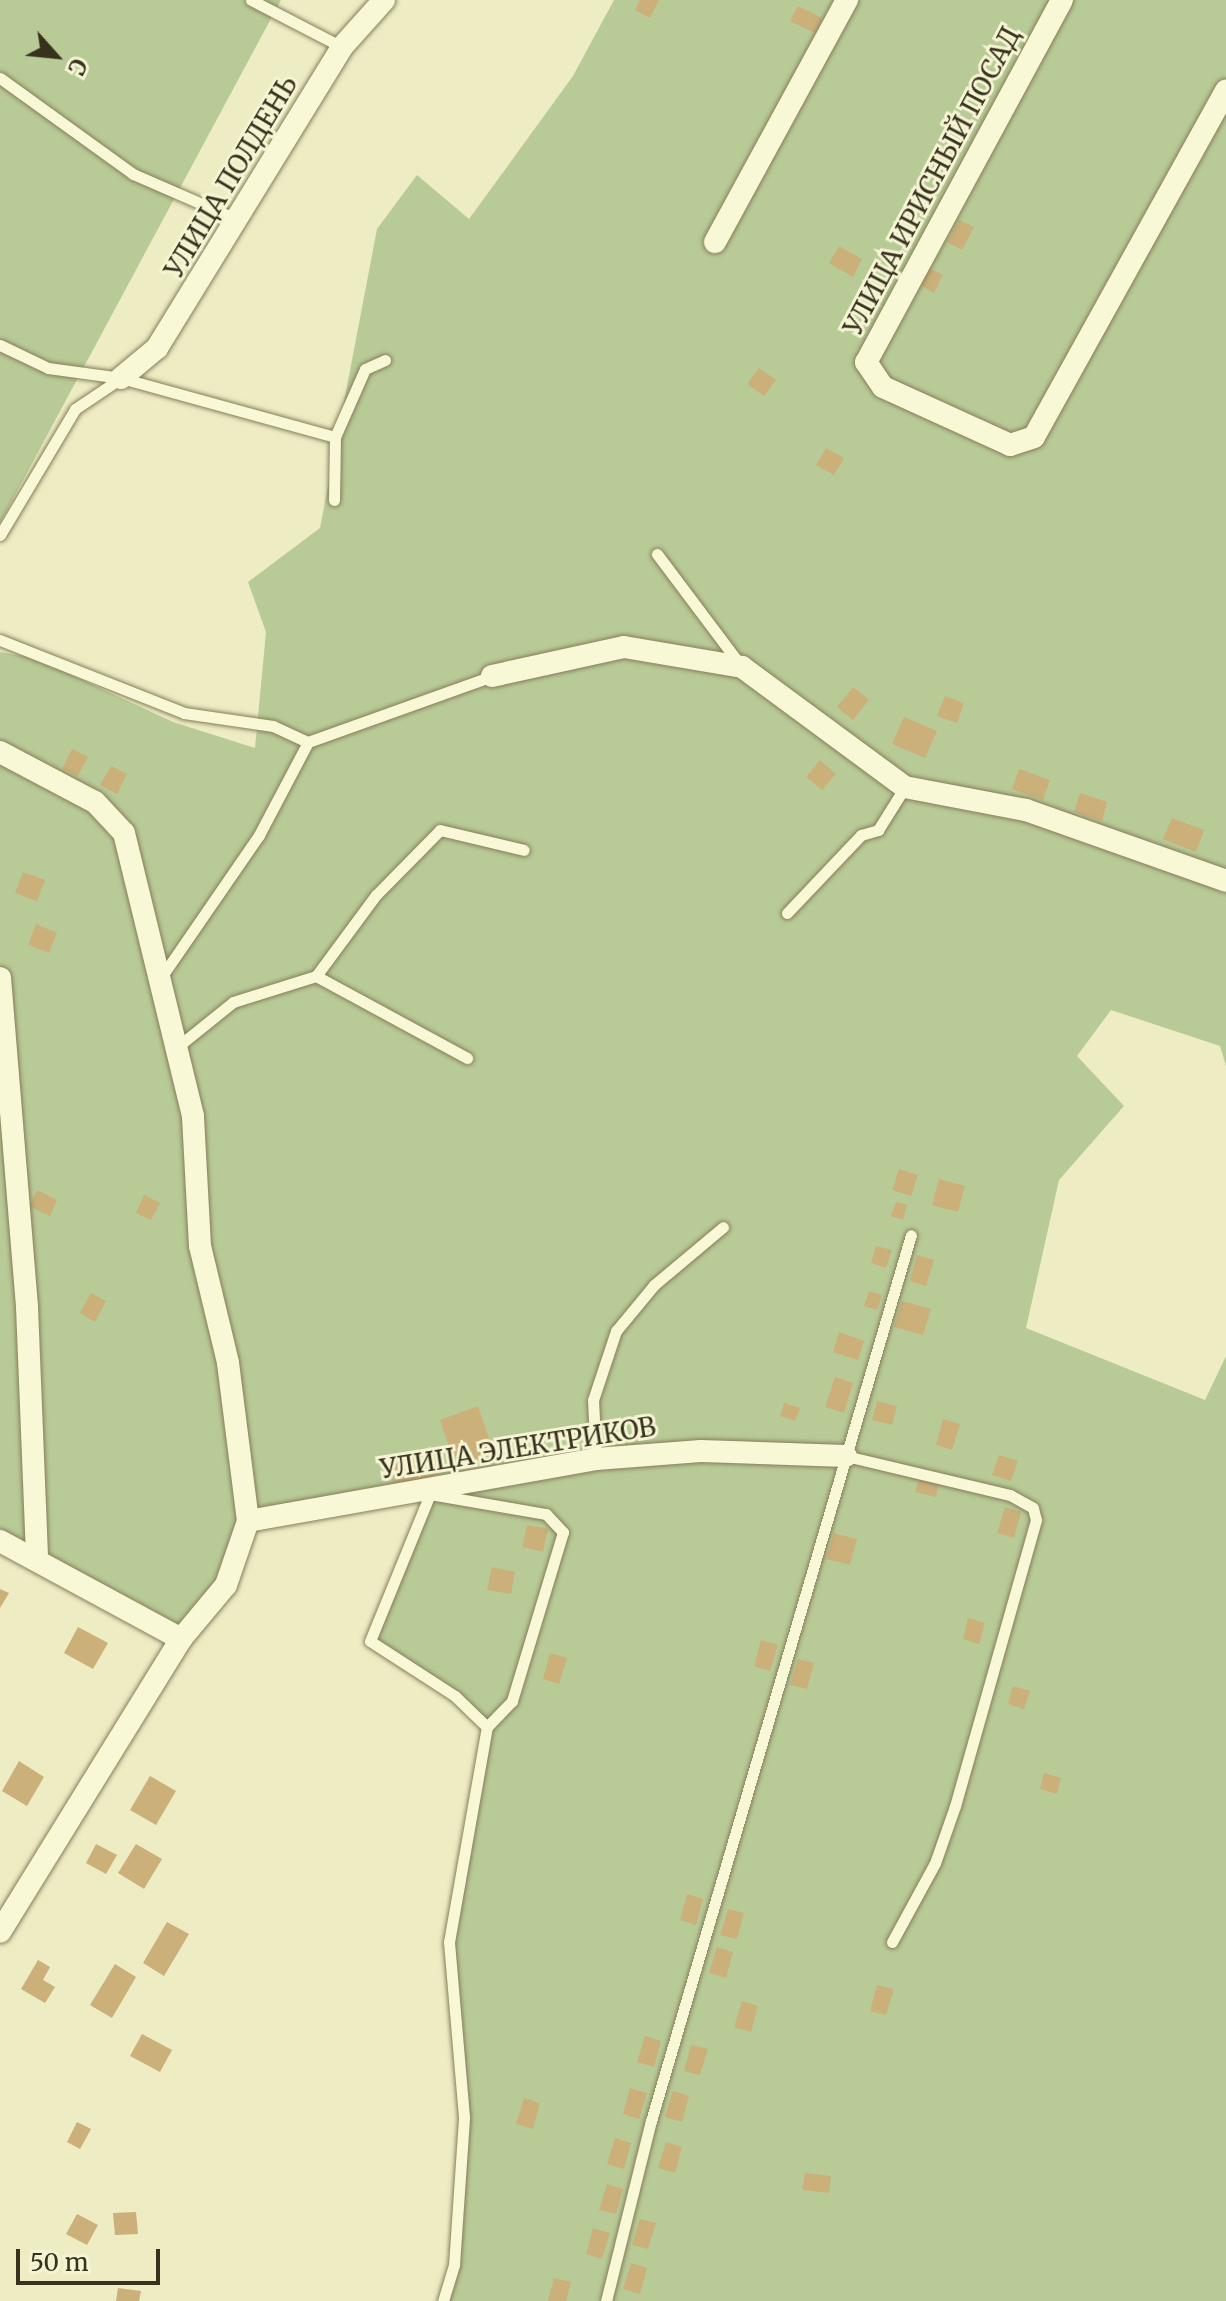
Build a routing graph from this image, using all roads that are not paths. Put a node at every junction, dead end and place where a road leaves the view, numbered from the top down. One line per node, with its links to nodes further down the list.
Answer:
1 (251, 0): 5 (lane)
2 (384, 0): 5 (street, УЛИЦА ПОЛДЕНЬ)
3 (847, 0): 9 (street)
4 (1062, 0): 7 (street, УЛИЦА ИРИСНЫЙ ПОСАД)
5 (342, 47): 8 (street, УЛИЦА ПОЛДЕНЬ)
6 (0, 78): 8 (lane)
7 (1226, 91)
8 (240, 220): 12 (street, УЛИЦА ПОЛДЕНЬ)
9 (715, 242)
10 (0, 345): 12 (lane)
11 (385, 360): 13 (lane)
12 (121, 378): 13 (lane); 15 (lane)
13 (335, 437): 14 (lane)
14 (334, 500)
15 (0, 535)
16 (657, 554): 18 (lane)
17 (0, 640): 20 (lane)
18 (742, 667): 19 (street); 22 (street)
19 (492, 676): 20 (lane)
20 (308, 742): 28 (lane)
21 (0, 752): 28 (street)
22 (905, 787): 24 (street); 25 (lane)
23 (524, 850): 26 (lane)
24 (1226, 881)
25 (787, 913)
26 (316, 976): 29 (lane); 30 (lane)
27 (0, 978): 38 (street)
28 (158, 982): 29 (street)
29 (173, 1051): 36 (street)
30 (467, 1058)
31 (723, 1227): 34 (lane)
32 (911, 1235): 33 (lane)
33 (846, 1456): 34 (street, УЛИЦА ЭЛЕКТРИКОВ); 42 (lane); 44 (lane)
34 (596, 1459): 35 (street, УЛИЦА ЭЛЕКТРИКОВ)
35 (430, 1494): 36 (street, УЛИЦА ЭЛЕКТРИКОВ); 40 (lane); 40 (lane)
36 (248, 1521): 39 (street)
37 (0, 1541): 38 (street)
38 (37, 1559): 39 (street)
39 (181, 1639): 41 (street)
40 (487, 1727): 43 (lane)
41 (0, 1932)
42 (892, 1942)
43 (443, 2301)
44 (606, 2301)

